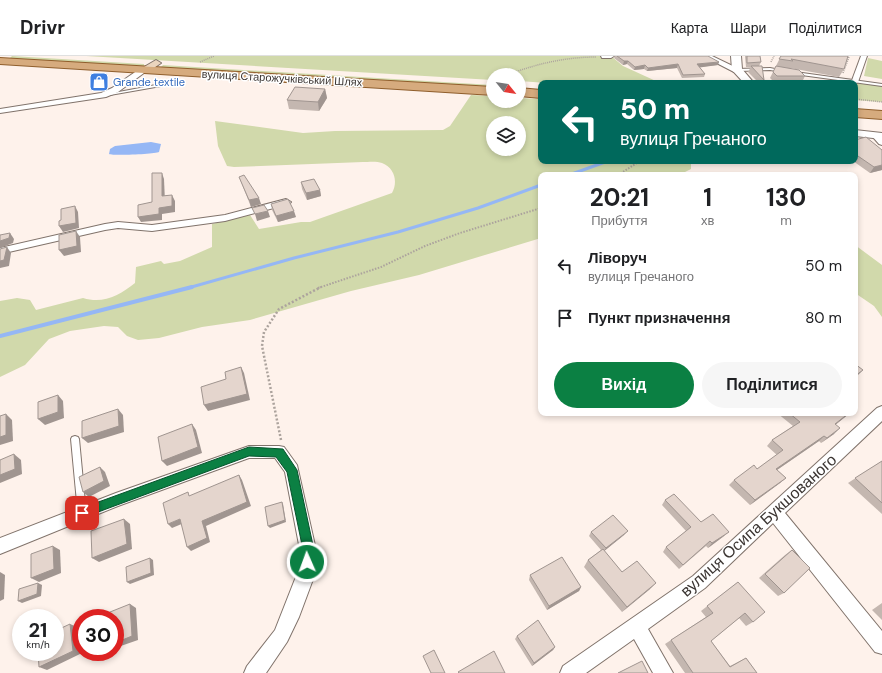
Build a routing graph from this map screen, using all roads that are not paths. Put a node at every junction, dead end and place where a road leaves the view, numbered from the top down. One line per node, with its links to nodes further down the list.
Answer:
1 (3, 56): 6 (main road)
2 (37, 56): 7 (main road, вулиця Старожучківський Шлях)
3 (706, 56): 9 (street)
4 (736, 56): 9 (street)
5 (864, 56): 12 (street)
6 (0, 60): 8 (main road, вулиця Старожучківський Шлях)
7 (156, 63): 8 (main road); 14 (main road, вулиця Старожучківський Шлях)
8 (144, 70): 19 (main road, вулиця Старожучківський Шлях); 22 (street)
9 (737, 70): 10 (street); 11 (lane)
10 (746, 80)
11 (840, 80)
12 (855, 80)
13 (177, 82): 22 (lane)
14 (486, 82)
15 (858, 82): 18 (lane)
16 (526, 84): 17 (main road)
17 (538, 85)
18 (882, 85)
19 (486, 91)
20 (526, 93): 21 (main road)
21 (538, 94)
22 (103, 95): 25 (street)
23 (858, 104): 24 (main road)
24 (882, 106)
25 (0, 111)
26 (858, 113): 27 (main road)
27 (882, 115)
28 (858, 134): 29 (street)
29 (880, 138)
30 (286, 202): 31 (street)
31 (0, 251)
32 (882, 412): 35 (street, вулиця Осипа Букшованого)
33 (76, 439): 34 (lane)
34 (82, 513): 36 (street); 39 (street)
35 (775, 513): 37 (street, вулиця Осипа Букшованого); 38 (street)
36 (0, 546)
37 (637, 626): 40 (street, вулиця Осипа Букшованого); 41 (street)
38 (882, 646)
39 (254, 673)
40 (570, 673)
41 (663, 673)

